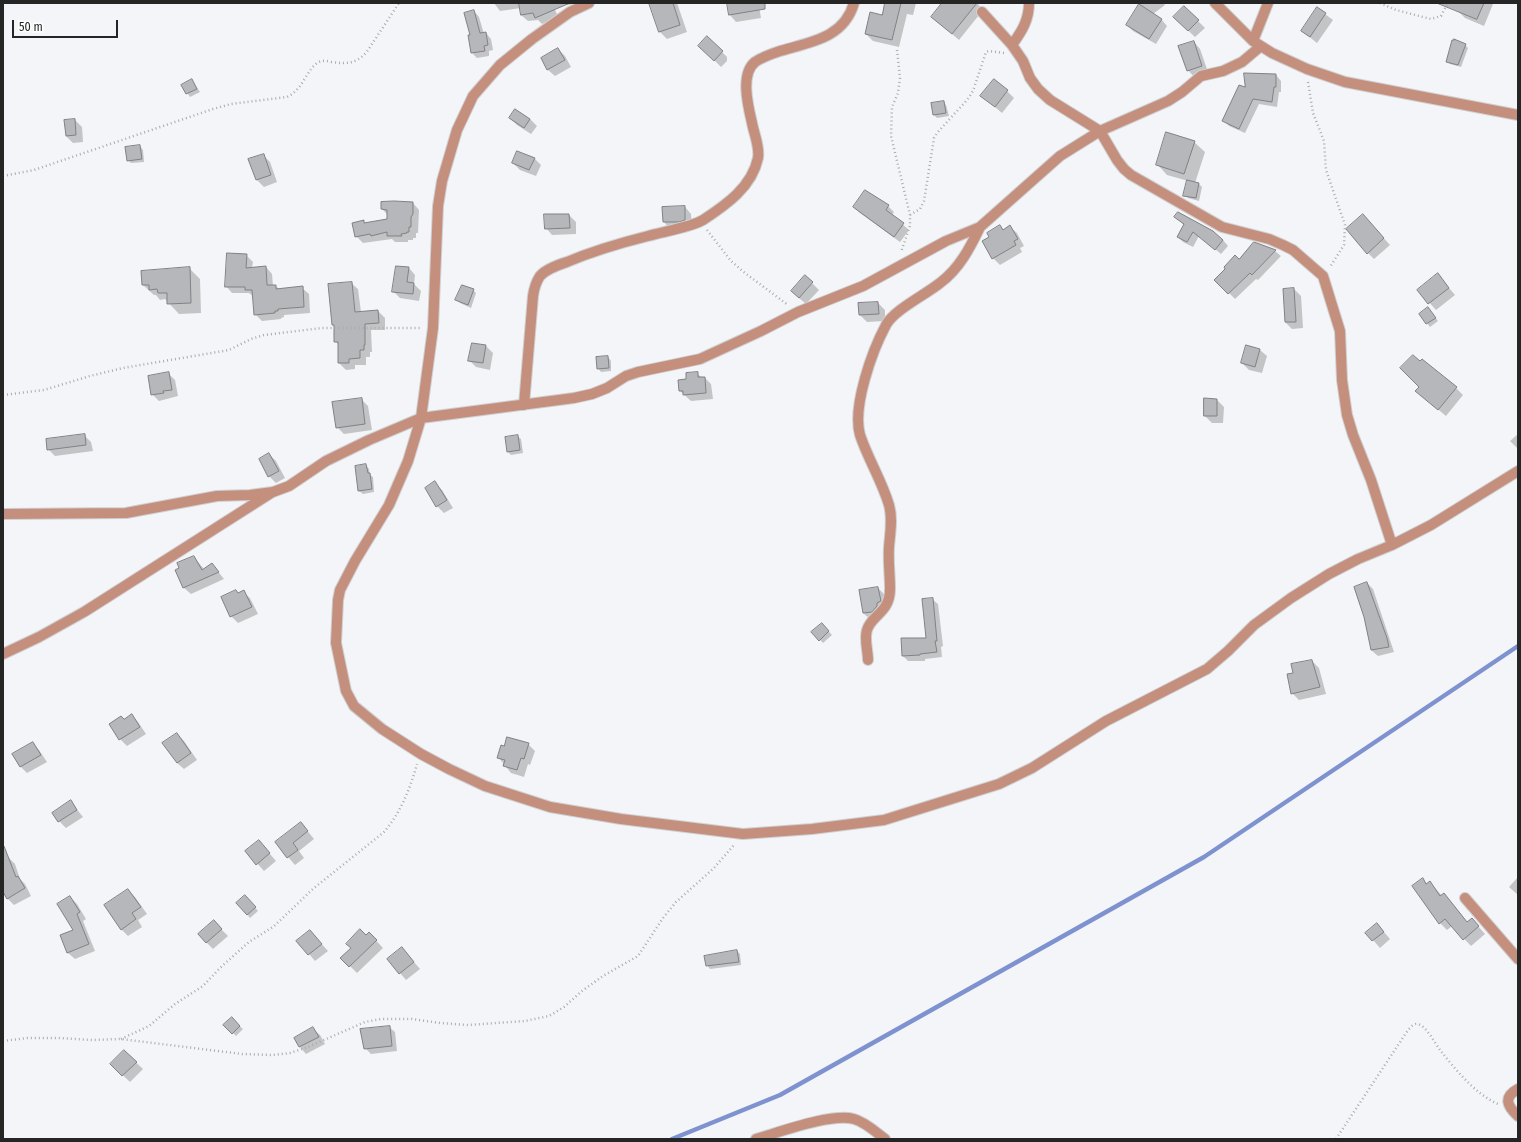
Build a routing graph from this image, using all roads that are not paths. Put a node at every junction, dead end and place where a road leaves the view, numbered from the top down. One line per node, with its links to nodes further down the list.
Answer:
1 (589, 3): 13 (street)
2 (854, 3): 12 (street)
3 (1029, 3): 8 (street)
4 (1215, 3): 7 (street)
5 (1268, 3): 7 (street)
6 (982, 12): 8 (street)
7 (1257, 44): 9 (street); 10 (street)
8 (1012, 45): 10 (street)
9 (1518, 115)
10 (1100, 131): 11 (street); 17 (street)
11 (980, 227): 12 (street); 19 (street)
12 (524, 404): 13 (street)
13 (421, 418): 15 (street); 17 (street)
14 (1518, 471): 17 (street)
15 (273, 492): 16 (street); 18 (street)
16 (3, 514)
17 (1392, 545)
18 (3, 654)
19 (868, 660)
20 (1465, 898): 21 (street)
21 (1518, 959)
22 (1518, 1089): 23 (street)
23 (1514, 1112)
24 (756, 1139): 25 (street)
25 (885, 1139)

